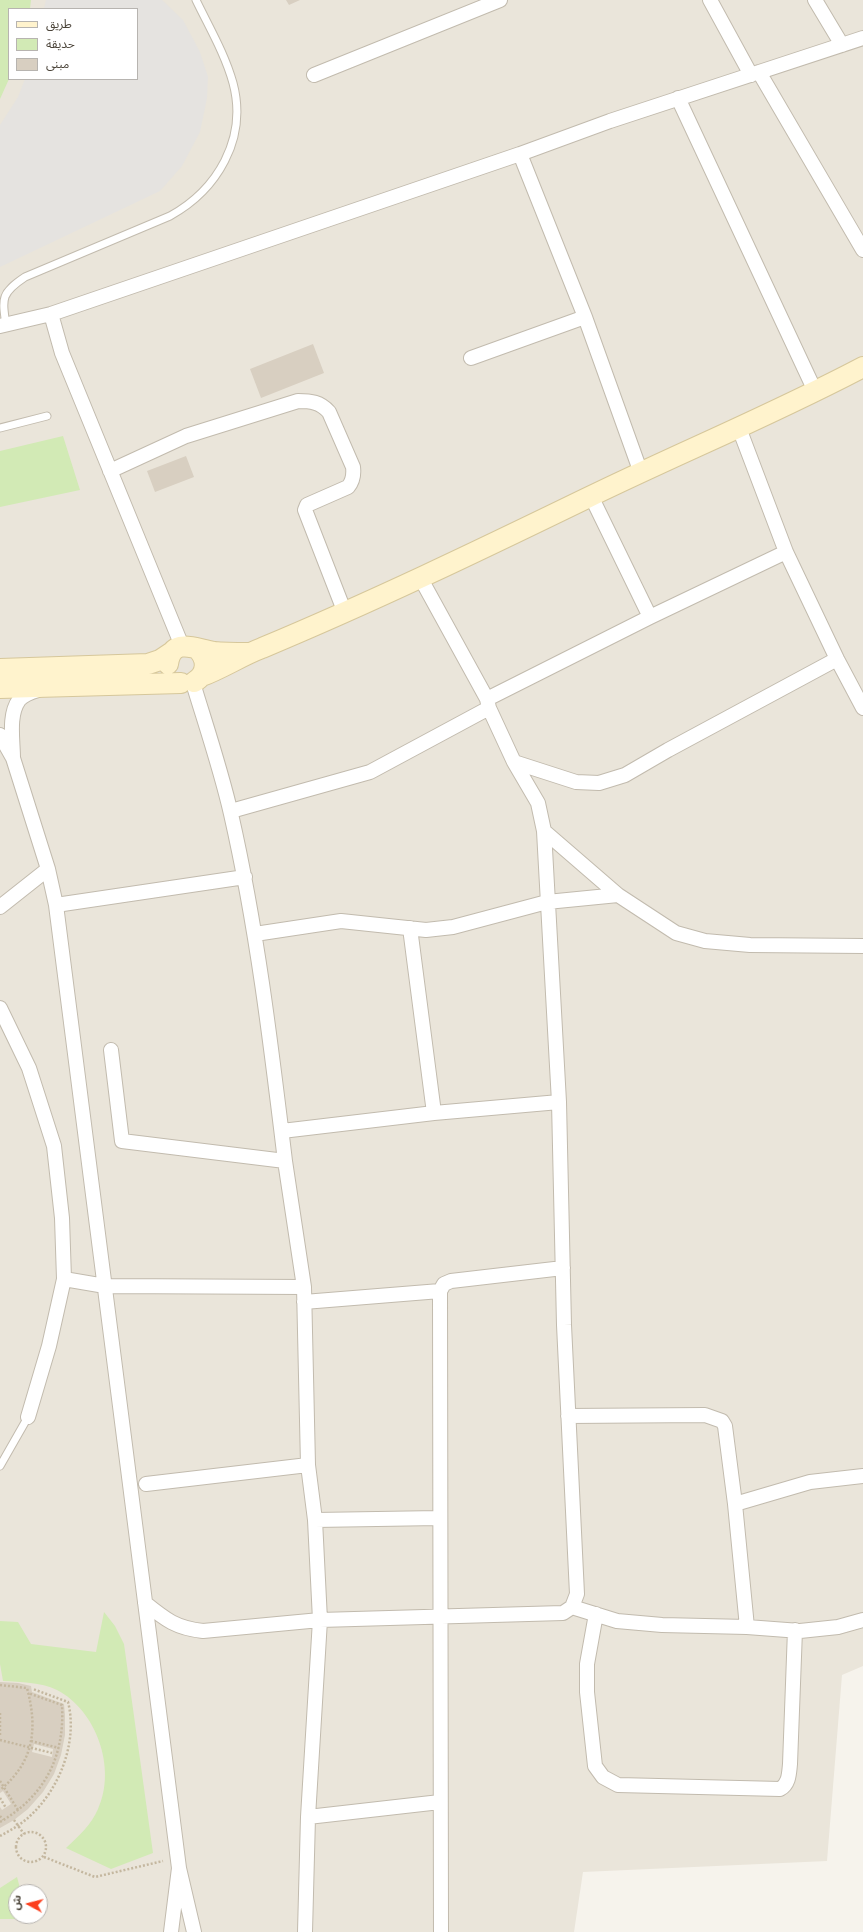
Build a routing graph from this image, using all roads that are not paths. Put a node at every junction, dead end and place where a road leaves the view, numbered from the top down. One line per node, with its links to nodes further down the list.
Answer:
1 (196, 0): 14 (lane)
2 (500, 0): 8 (street)
3 (710, 0): 7 (street)
4 (815, 0): 6 (street)
5 (863, 38): 6 (street)
6 (842, 45): 7 (street)
7 (755, 74): 9 (street); 11 (street)
8 (314, 75)
9 (678, 98): 10 (street); 17 (street)
10 (520, 154): 12 (street); 13 (street)
11 (863, 250)
12 (51, 314): 14 (street); 21 (street)
13 (585, 317): 15 (street); 22 (street)
14 (3, 326)
15 (471, 358)
16 (861, 372): 17 (main road)
17 (815, 391): 20 (main road)
18 (47, 416): 19 (lane)
19 (0, 428)
20 (739, 428): 22 (main road); 24 (street)
21 (110, 471): 26 (street); 28 (street)
22 (641, 473): 23 (main road)
23 (591, 496): 25 (main road); 27 (street)
24 (786, 552): 27 (street); 30 (street)
25 (421, 579): 26 (main road); 35 (street)
26 (345, 613): 29 (main road)
27 (650, 617): 35 (street)
28 (183, 649): 29 (main road); 31 (main road); 32 (main road); 32 (main road)
29 (250, 653): 32 (main road)
30 (837, 659): 36 (street); 39 (street)
31 (0, 669)
32 (192, 680): 33 (main road); 40 (street)
33 (45, 687): 34 (main road); 38 (street)
34 (0, 688)
35 (488, 704): 39 (street); 40 (street)
36 (863, 708)
37 (0, 735): 38 (street)
38 (13, 758): 42 (street)
39 (514, 762): 41 (street)
40 (231, 811): 43 (street)
41 (544, 831): 44 (street); 45 (street)
42 (48, 869): 46 (street); 47 (street)
43 (245, 877): 46 (street); 49 (street)
44 (618, 895): 45 (street); 50 (street)
45 (547, 902): 48 (street); 53 (street)
46 (56, 905): 59 (street)
47 (0, 907)
48 (410, 928): 49 (street); 54 (street)
49 (255, 934): 55 (street)
50 (863, 946)
51 (0, 1008): 58 (street)
52 (111, 1050): 56 (street)
53 (559, 1102): 54 (street); 57 (street)
54 (434, 1113): 55 (street)
55 (282, 1131): 56 (street)
56 (285, 1161): 60 (street)
57 (563, 1268): 61 (street); 64 (street)
58 (64, 1279): 59 (street); 63 (street)
59 (105, 1286): 60 (street); 72 (street)
60 (304, 1287): 62 (street)
61 (440, 1292): 62 (street); 70 (street)
62 (304, 1302): 65 (street)
63 (28, 1416): 66 (lane)
64 (568, 1416): 69 (street); 73 (street)
65 (308, 1465): 68 (street); 71 (street)
66 (0, 1466)
67 (863, 1476): 69 (street)
68 (146, 1484)
69 (735, 1504): 78 (street)
70 (439, 1518): 71 (street); 75 (street)
71 (315, 1520): 76 (street)
72 (146, 1603): 76 (street); 82 (street)
73 (572, 1607): 74 (street); 75 (street)
74 (596, 1614): 78 (street); 79 (street)
75 (442, 1616): 76 (street); 80 (street)
76 (320, 1620): 81 (street)
77 (863, 1620): 79 (street)
78 (747, 1627): 79 (street)
79 (795, 1630)
80 (440, 1802): 81 (street); 86 (street)
81 (308, 1817): 85 (street)
82 (179, 1863): 83 (street); 84 (street)
83 (171, 1932)
84 (194, 1932)
85 (306, 1932)
86 (441, 1932)

